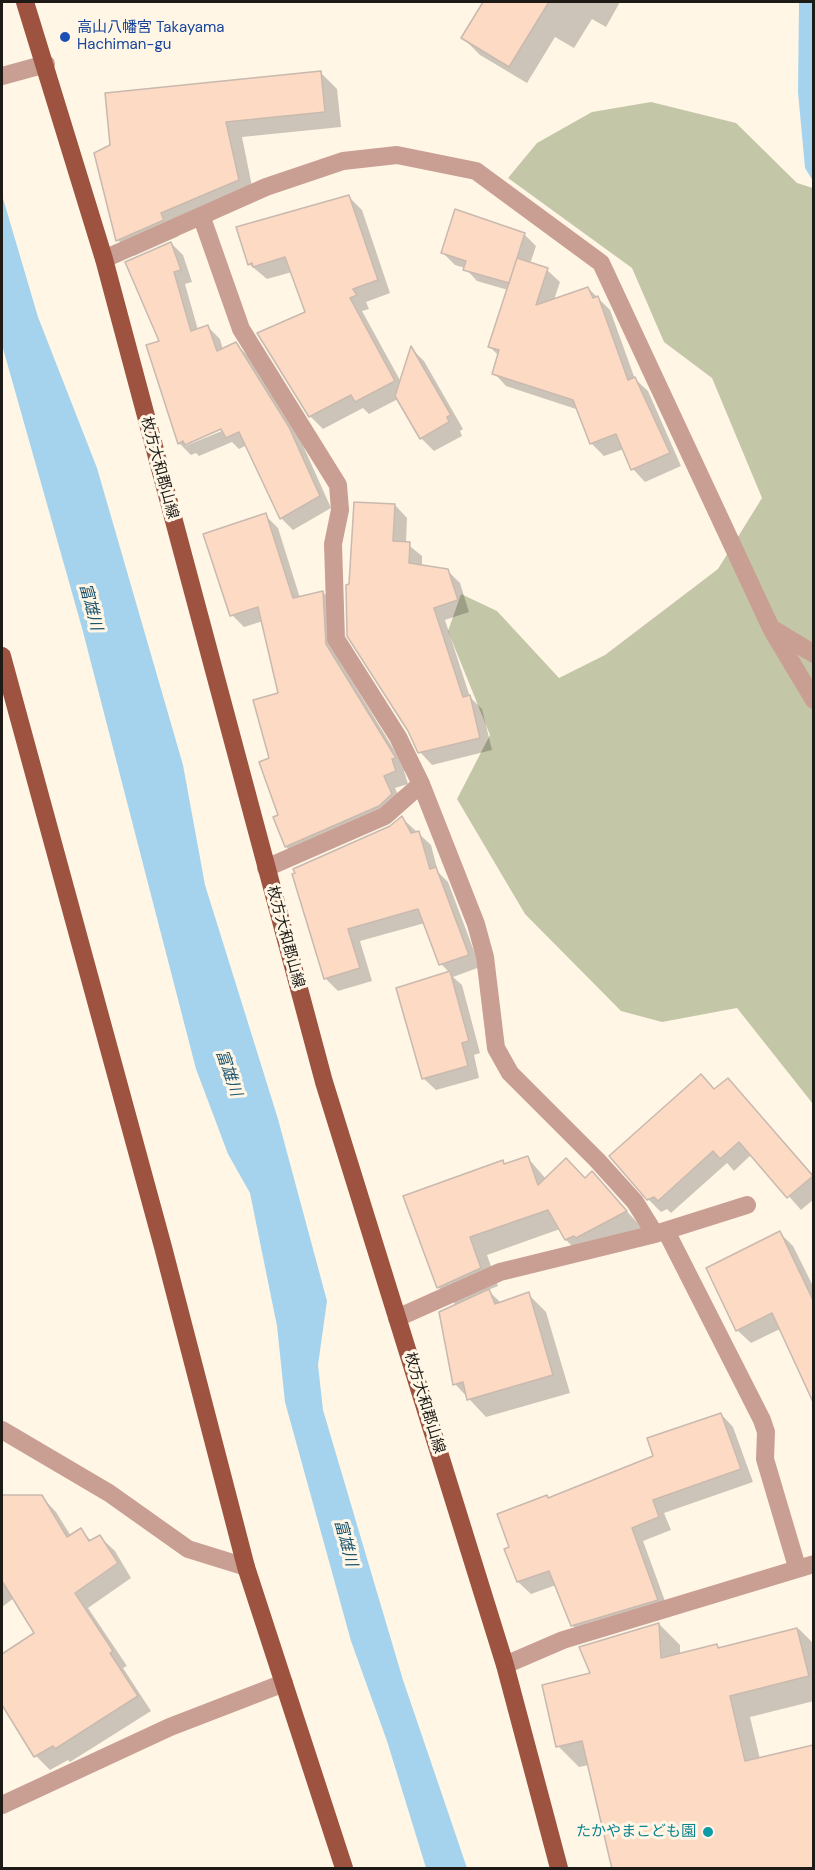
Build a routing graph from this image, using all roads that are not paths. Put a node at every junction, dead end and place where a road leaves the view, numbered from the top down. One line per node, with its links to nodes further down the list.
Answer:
1 (26, 2): 2 (main road, 枚方大和郡山線)
2 (46, 64): 3 (street); 5 (main road, 枚方大和郡山線)
3 (9, 74)
4 (202, 218): 5 (street); 6 (street); 10 (street)
5 (104, 259): 11 (main road, 枚方大和郡山線)
6 (771, 628): 7 (street); 9 (street)
7 (813, 654)
8 (2, 656): 17 (main road)
9 (813, 700)
10 (421, 784): 11 (street); 13 (street)
11 (266, 868): 14 (main road, 枚方大和郡山線)
12 (747, 1204): 13 (street)
13 (660, 1232): 14 (street); 16 (street)
14 (397, 1318): 18 (main road, 枚方大和郡山線)
15 (2, 1430): 17 (street)
16 (805, 1566): 18 (street)
17 (246, 1567): 19 (main road)
18 (505, 1665): 22 (main road, 枚方大和郡山線)
19 (284, 1683): 20 (street); 21 (main road)
20 (2, 1805)
21 (344, 1869)
22 (559, 1869)

